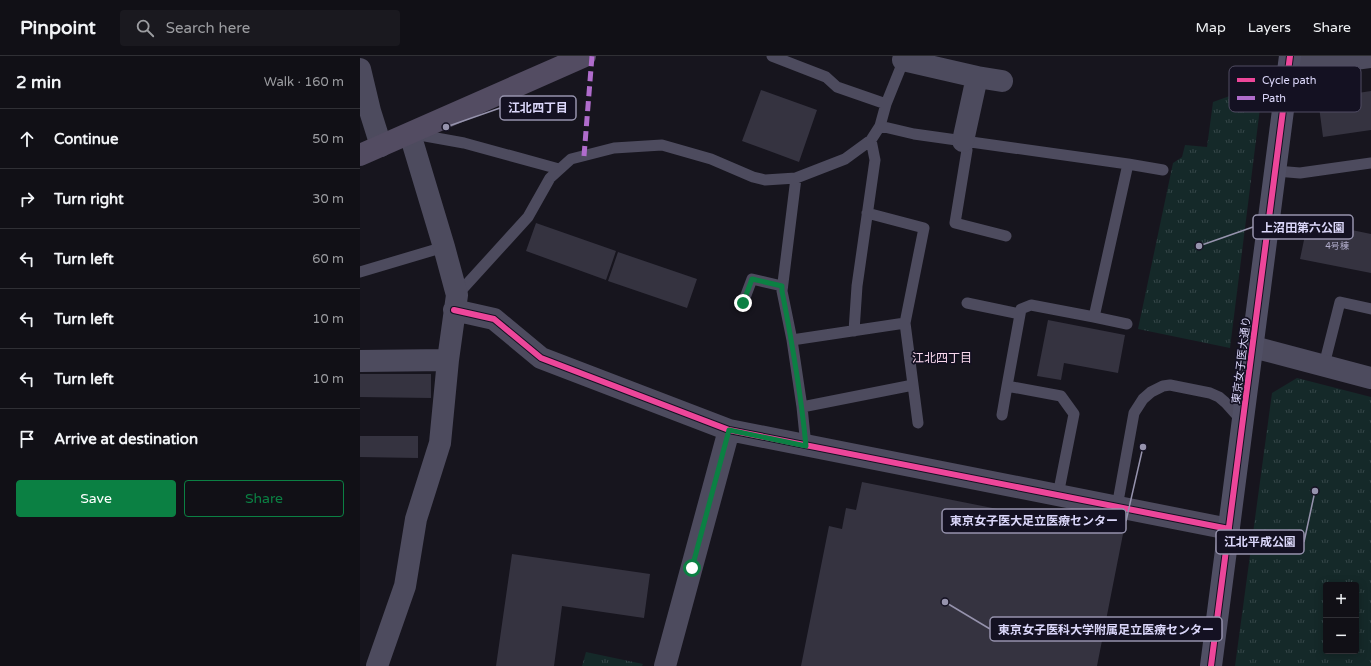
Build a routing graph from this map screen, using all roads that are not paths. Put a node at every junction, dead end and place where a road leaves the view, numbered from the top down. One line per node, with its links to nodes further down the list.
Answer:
1 (585, 56): 12 (main road)
2 (772, 56): 9 (lane)
3 (1371, 57): 5 (street)
4 (904, 58): 7 (street); 9 (lane)
5 (1290, 61)
6 (360, 69): 15 (street)
7 (977, 77): 8 (street); 14 (street)
8 (1002, 81)
9 (886, 104): 11 (lane)
10 (1284, 112): 21 (street, 東京女子医大通り)
11 (880, 126): 13 (lane); 14 (lane)
12 (410, 134): 15 (main road); 19 (lane); 25 (street)
13 (871, 140): 22 (lane); 23 (lane)
14 (963, 141): 18 (lane); 24 (lane)
15 (381, 146): 16 (main road)
16 (360, 155)
17 (1371, 163): 21 (lane)
18 (1128, 164): 20 (lane); 33 (lane)
19 (559, 169): 22 (lane); 28 (lane)
20 (1163, 170)
21 (1276, 171): 38 (street, 東京女子医大通り)
22 (796, 178): 27 (lane)
23 (867, 213): 34 (lane); 36 (lane)
24 (1006, 236)
25 (444, 247): 26 (lane); 28 (street)
26 (360, 272)
27 (782, 286): 29 (lane); 37 (lane)
28 (455, 303): 39 (street); 49 (street)
29 (743, 303)
30 (967, 303): 32 (lane)
31 (1371, 309): 41 (lane)
32 (1020, 314): 33 (lane); 44 (lane)
33 (1094, 317): 35 (lane)
34 (905, 324): 36 (lane); 43 (lane)
35 (1127, 324)
36 (854, 331): 37 (lane)
37 (792, 340): 45 (lane)
38 (1253, 347): 41 (street); 48 (street, 東京女子医大通り)
39 (448, 360): 40 (street); 54 (street)
40 (360, 361)
41 (1324, 365): 42 (street)
42 (1371, 378)
43 (913, 385): 45 (lane); 47 (lane)
44 (1007, 386): 46 (lane); 51 (lane)
45 (802, 407): 50 (lane)
46 (1002, 414)
47 (918, 423)
48 (1244, 423): 52 (lane); 53 (street, 東京女子医大通り)
49 (729, 430): 50 (street); 55 (street)
50 (806, 446): 51 (street)
51 (1058, 495): 52 (street)
52 (1117, 507): 53 (street)
53 (1229, 529): 56 (street, 東京女子医大通り)
54 (377, 666)
55 (665, 666)
56 (1211, 666)

